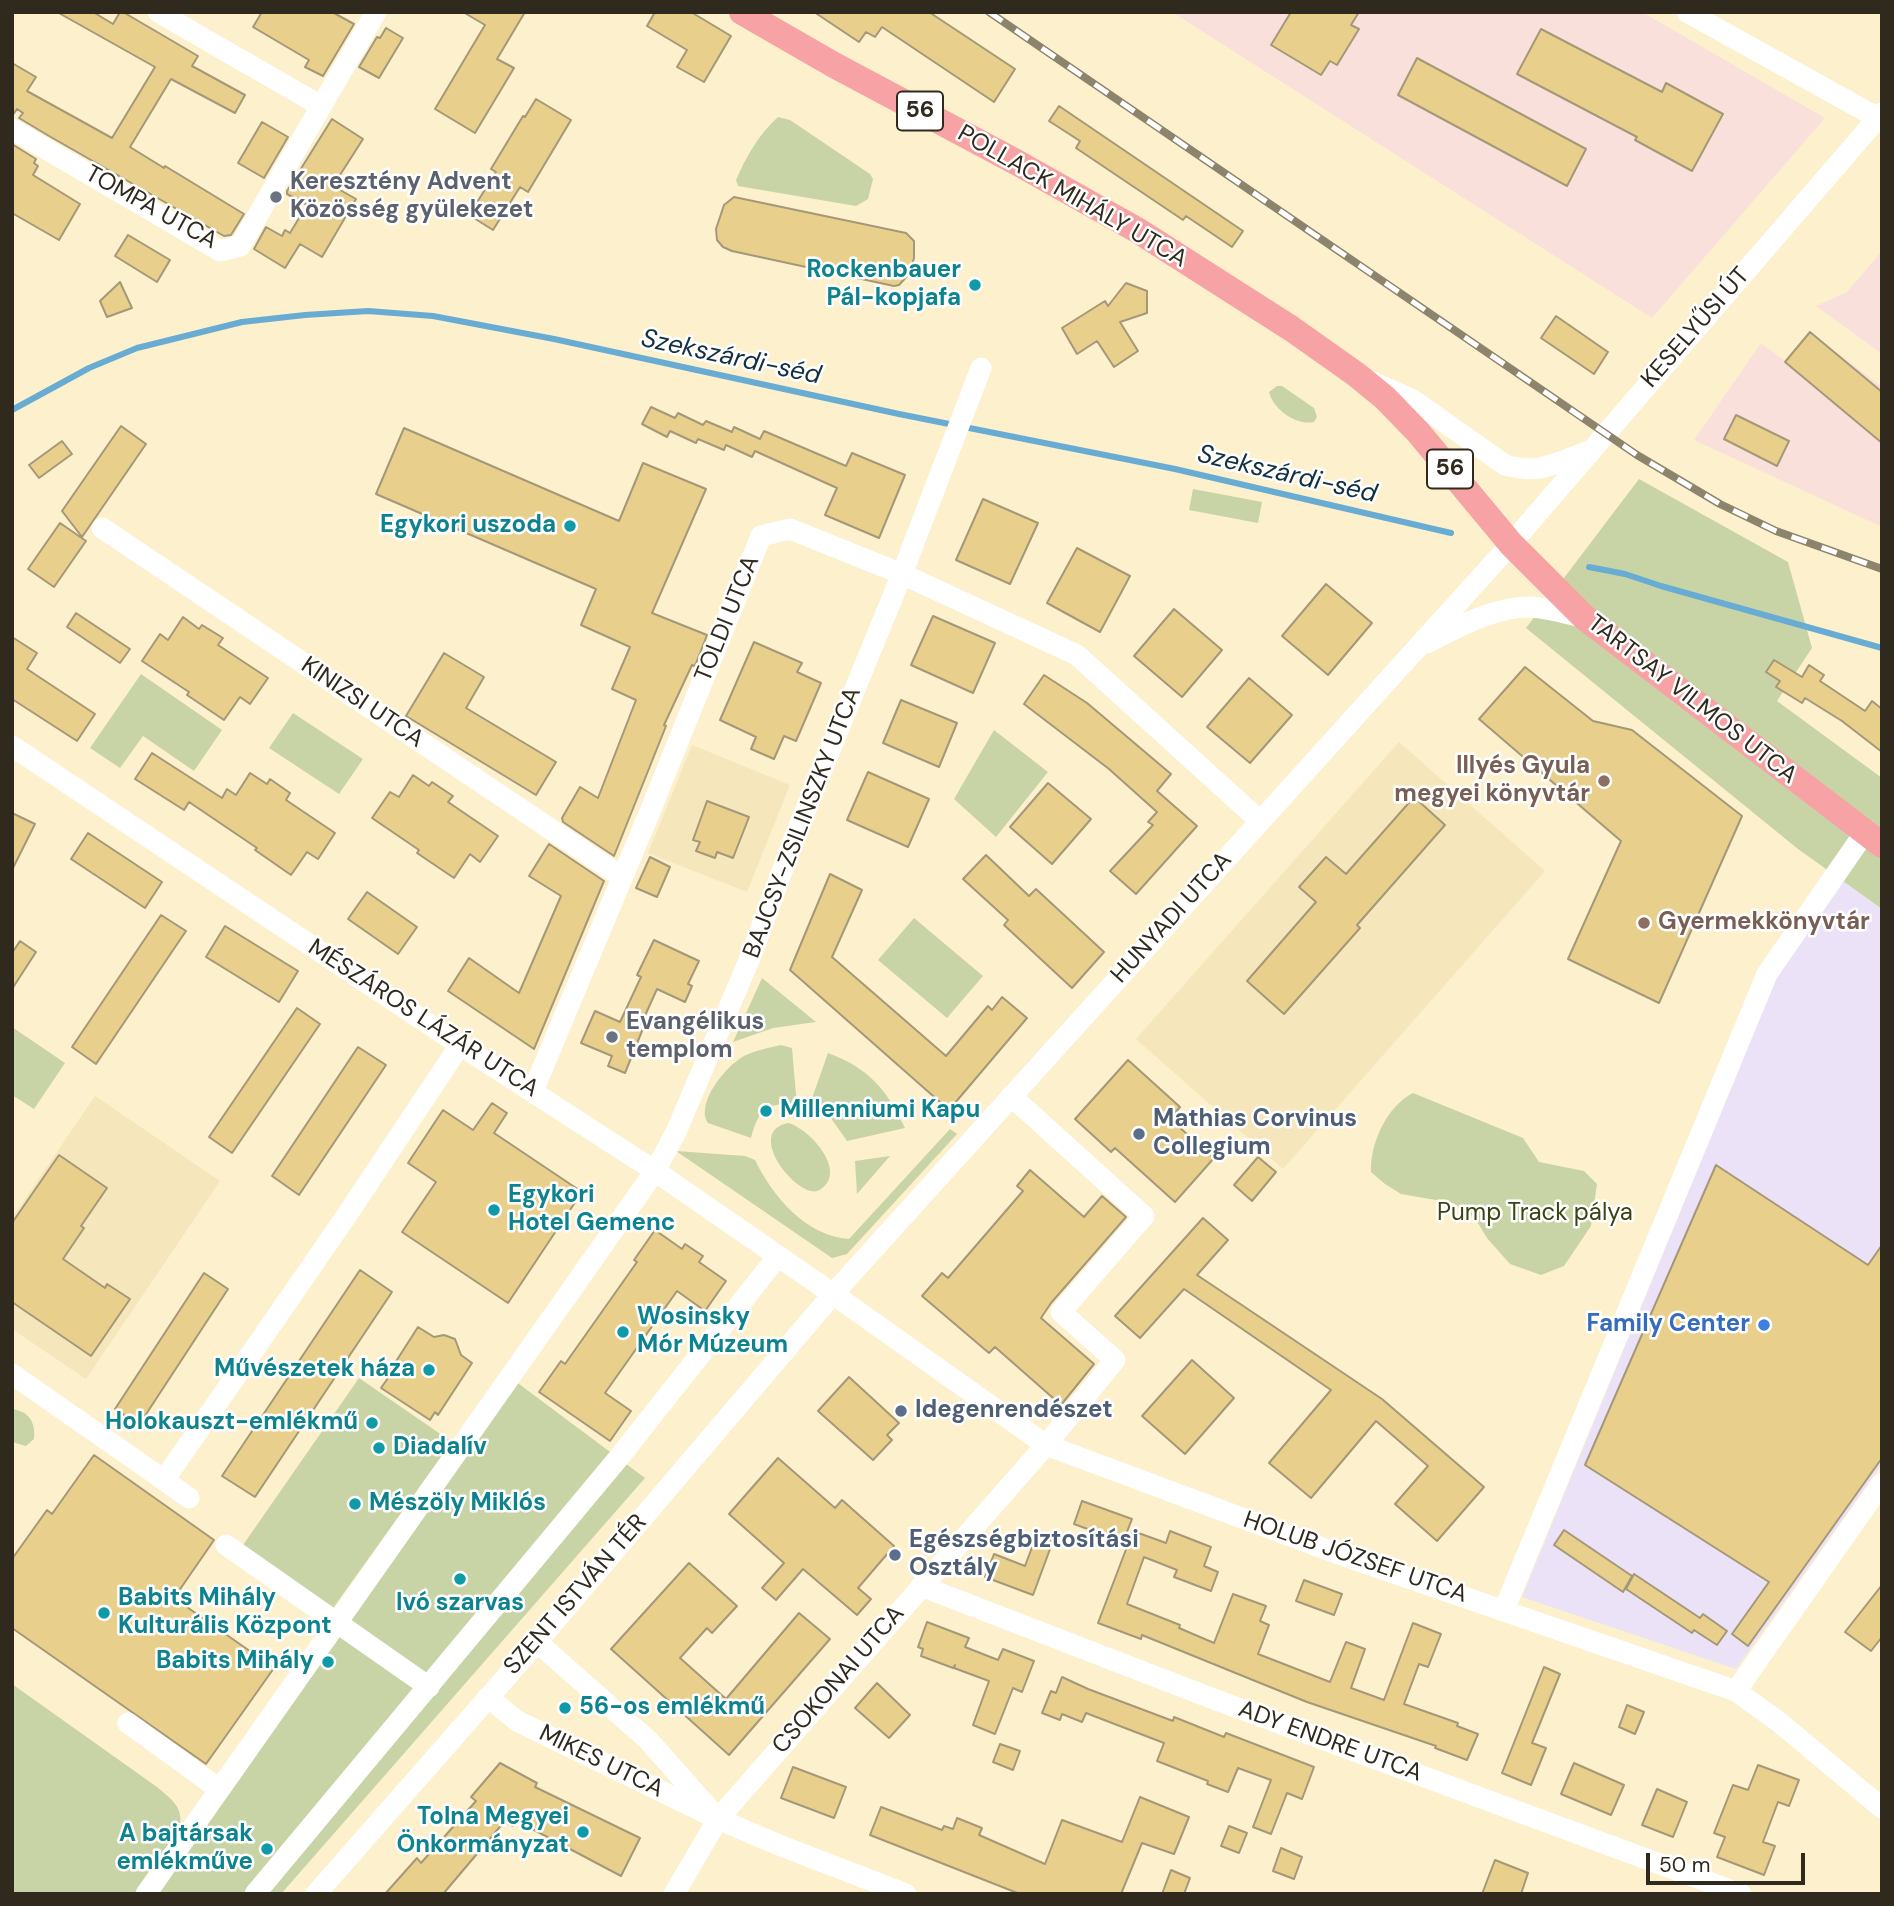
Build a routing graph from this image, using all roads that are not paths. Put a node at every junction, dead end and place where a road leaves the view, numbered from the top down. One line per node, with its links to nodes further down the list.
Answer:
1 (158, 12): 5 (street)
2 (376, 12): 5 (street, TOMPA UTCA)
3 (742, 12): 9 (main road, POLLACK MIHÁLY UTCA / 56)
4 (1686, 12): 6 (street)
5 (321, 106): 7 (street, TOMPA UTCA)
6 (1880, 116): 10 (street, KESELYŰSI ÚT)
7 (12, 129)
8 (981, 369): 13 (street, BAJCSY-ZSILINSZKY UTCA)
9 (1357, 375): 10 (street, POLLACK MIHÁLY UTCA); 12 (main road, POLLACK MIHÁLY UTCA / 56)
10 (1591, 450): 12 (street, KESELYŰSI ÚT)
11 (102, 528): 19 (street, KINIZSI UTCA)
12 (1511, 544): 14 (main road, TARTSAY VILMOS UTCA / 56); 15 (street, HUNYADI UTCA)
13 (902, 574): 17 (street, TOLDI UTCA); 19 (street, TOLDI UTCA); 23 (street, BAJCSY-ZSILINSZKY UTCA)
14 (1586, 618): 15 (street); 18 (main road, TARTSAY VILMOS UTCA / 56)
15 (1416, 648): 17 (street, HUNYADI UTCA)
16 (12, 746): 20 (street, MÉSZÁROS LÁZÁR UTCA)
17 (1260, 821): 22 (street, HUNYADI UTCA)
18 (1873, 839): 33 (street)
19 (622, 877): 21 (street, TOLDI UTCA)
20 (460, 1045): 21 (street, MÉSZÁROS LÁZÁR UTCA); 28 (street)
21 (533, 1091): 23 (street, MÉSZÁROS LÁZÁR UTCA)
22 (1012, 1096): 25 (street, HUNYADI UTCA); 27 (street, CSOKONAI UTCA)
23 (655, 1171): 24 (street, MÉSZÁROS LÁZÁR UTCA); 34 (street)
24 (778, 1256): 25 (street, MÉSZÁROS LÁZÁR UTCA); 36 (street)
25 (833, 1294): 27 (street, HOLUB JÓZSEF UTCA); 35 (street, SZENT ISTVÁN TÉR)
26 (12, 1374): 28 (street)
27 (1046, 1445): 32 (street, CSOKONAI UTCA); 33 (street, HOLUB JÓZSEF UTCA)
28 (164, 1480): 30 (street)
29 (1882, 1483): 37 (street)
30 (189, 1498)
31 (226, 1545): 34 (street)
32 (920, 1586): 42 (street, CSOKONAI UTCA); 48 (street, ADY ENDRE UTCA)
33 (1504, 1610): 37 (street, HOLUB JÓZSEF UTCA)
34 (337, 1622): 36 (street); 40 (street)
35 (537, 1642): 38 (street, SZENT ISTVÁN TÉR); 42 (street, MIKES UTCA)
36 (429, 1686): 44 (street)
37 (1736, 1691): 41 (street, HOLUB JÓZSEF UTCA)
38 (488, 1698): 42 (street, MIKES UTCA); 45 (street, SZENT ISTVÁN TÉR)
39 (128, 1723): 40 (street)
40 (219, 1788): 43 (street)
41 (1882, 1808)
42 (718, 1819): 46 (street, CSOKONAI UTCA); 47 (street, MIKES UTCA)
43 (146, 1894)
44 (255, 1894)
45 (316, 1894)
46 (674, 1894)
47 (906, 1894)
48 (1741, 1894)

